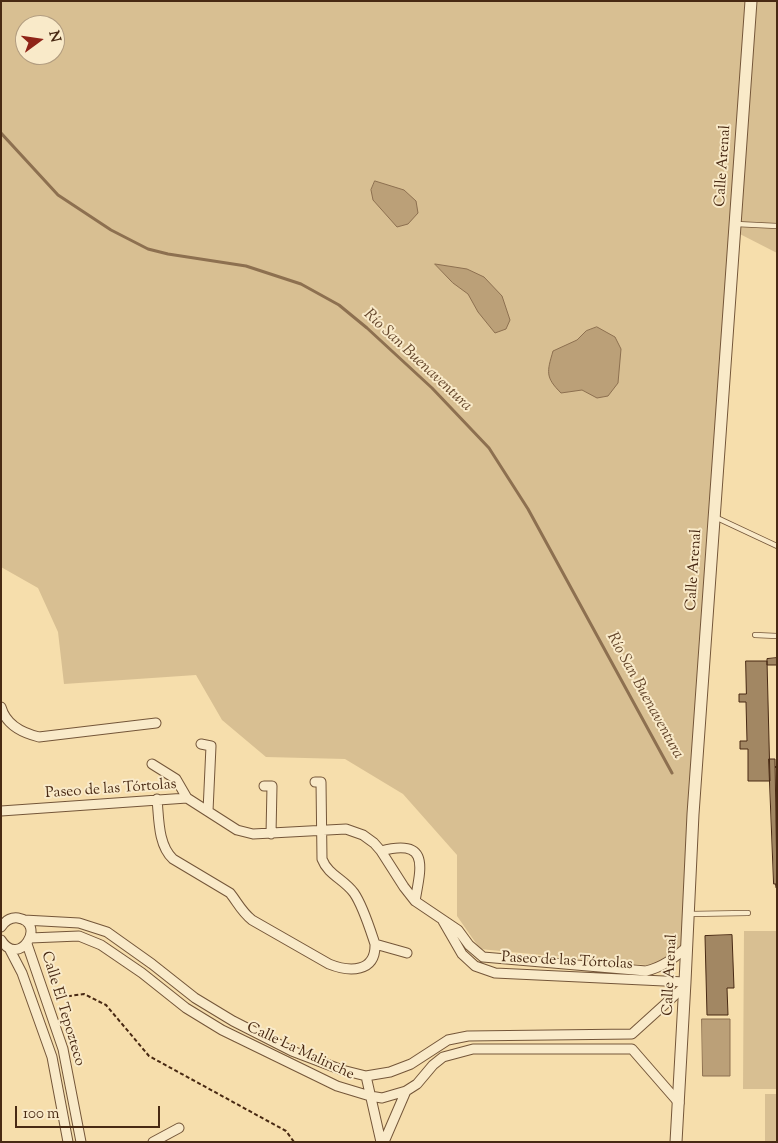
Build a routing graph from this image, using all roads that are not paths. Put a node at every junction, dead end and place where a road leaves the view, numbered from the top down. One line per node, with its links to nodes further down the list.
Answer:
1 (751, 1): 2 (street, Calle Arenal)
2 (735, 224): 3 (lane); 4 (street, Calle Arenal)
3 (775, 226)
4 (714, 517): 5 (lane); 23 (street, Calle Arenal)
5 (777, 546)
6 (755, 635): 7 (lane)
7 (777, 636)
8 (1, 707): 9 (street)
9 (156, 723)
10 (201, 744): 17 (street)
11 (152, 764): 14 (street)
12 (315, 782): 18 (street)
13 (264, 786): 19 (street)
14 (187, 798): 15 (street, Paseo de las Tórtolas); 17 (street, Paseo de las Tórtolas)
15 (157, 800): 16 (street, Paseo de las Tórtolas); 29 (street)
16 (1, 811)
17 (208, 811): 19 (street, Paseo de las Tórtolas)
18 (320, 830): 19 (street, Paseo de las Tórtolas); 20 (street, Paseo de las Tórtolas); 29 (street)
19 (271, 834)
20 (381, 851): 21 (street, Paseo de las Tórtolas); 21 (street)
21 (415, 901): 25 (street, Paseo de las Tórtolas)
22 (748, 913): 23 (lane)
23 (688, 914): 30 (street, Calle Arenal)
24 (24, 920): 26 (street, Calle La Malinche); 28 (street, Calle El Tepozteco); 38 (street, Calle La Malinche)
25 (443, 920): 30 (street, Paseo de las Tórtolas); 33 (street, Paseo de las Tórtolas)
26 (3, 922)
27 (1, 940): 31 (street, Calle El Tepozteco)
28 (29, 941): 31 (street, Calle La Malinche); 40 (street, Calle La Malinche); 44 (street, Calle El Tepozteco)
29 (375, 944): 32 (street)
30 (687, 947): 33 (street, Calle Arenal)
31 (9, 948): 43 (street, Calle El Tepozteco)
32 (407, 953)
33 (685, 984): 34 (street); 41 (street, Calle Arenal)
34 (632, 1034): 35 (street, Calle La Malinche); 36 (street)
35 (603, 1035): 37 (street); 38 (street, Calle La Malinche)
36 (632, 1049): 37 (street, Calle La Malinche); 41 (street)
37 (603, 1050): 39 (street, Calle La Malinche)
38 (366, 1076): 40 (street)
39 (406, 1091): 40 (street, Calle La Malinche); 46 (street)
40 (370, 1096): 46 (street)
41 (679, 1103): 47 (street, Calle Arenal)
42 (179, 1128): 45 (street)
43 (68, 1142)
44 (81, 1142)
45 (154, 1142)
46 (383, 1142)
47 (676, 1142)

